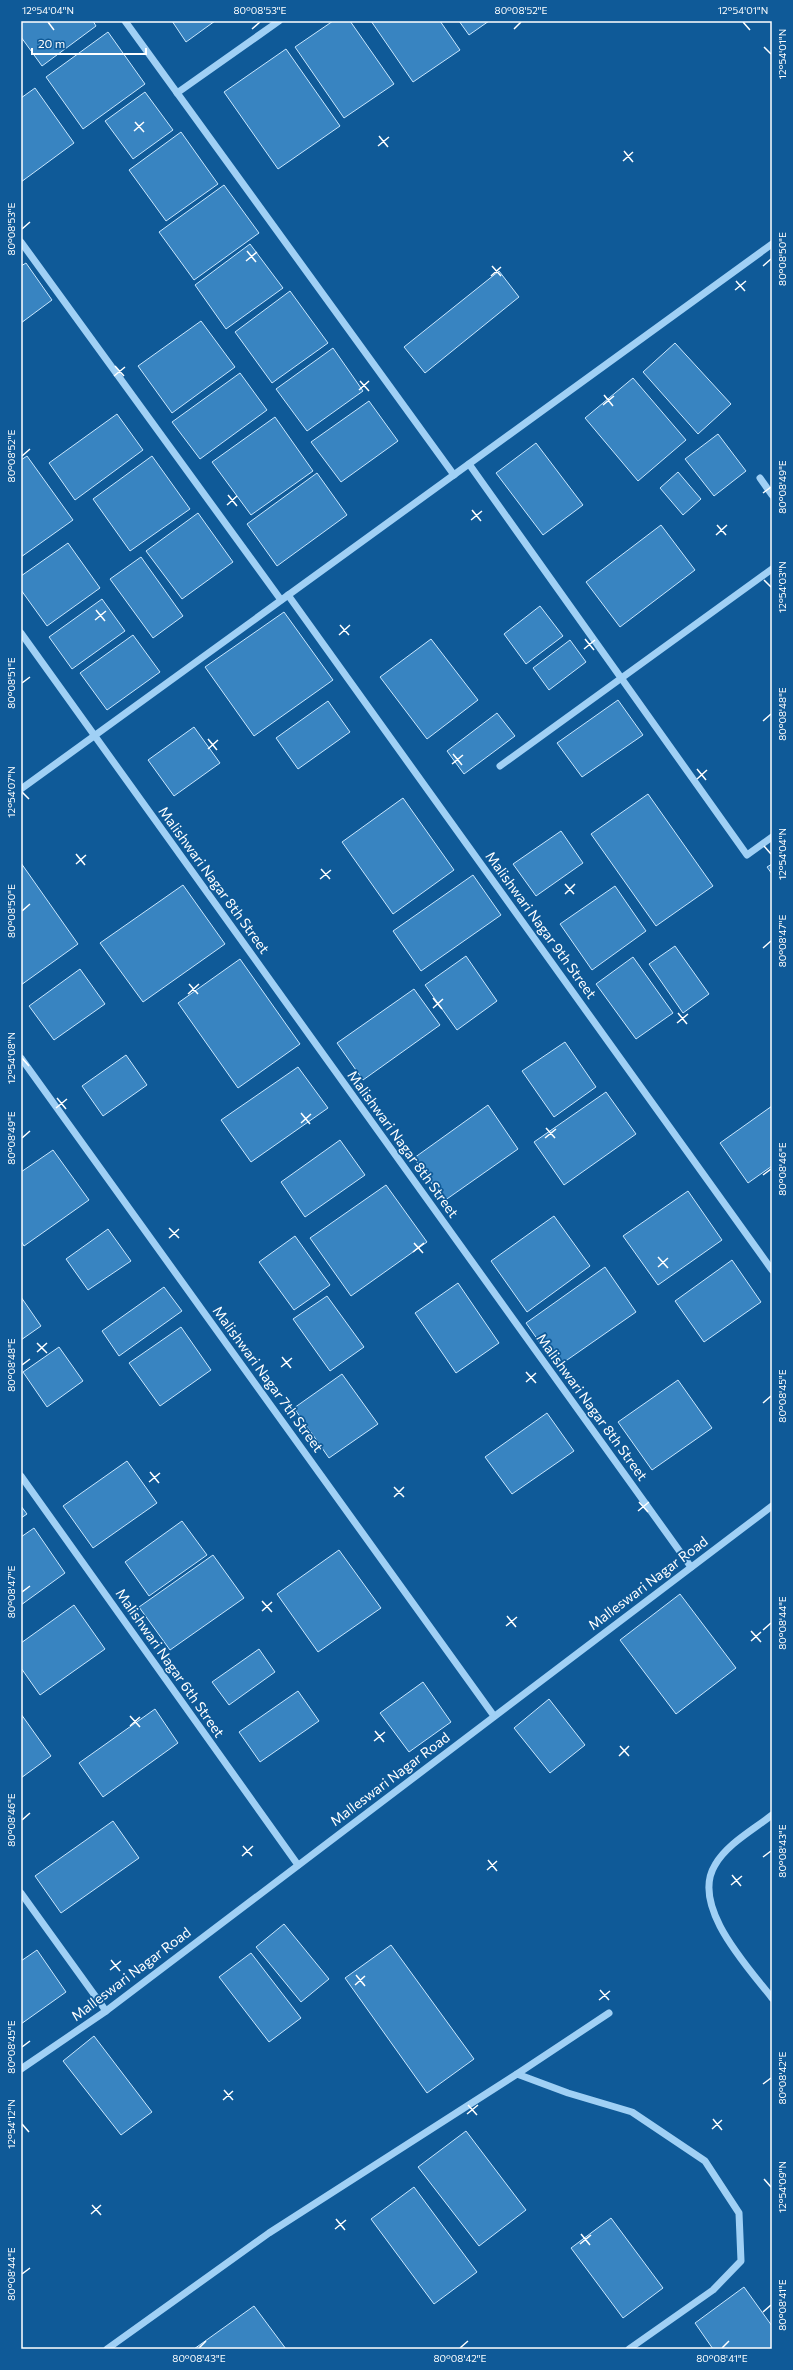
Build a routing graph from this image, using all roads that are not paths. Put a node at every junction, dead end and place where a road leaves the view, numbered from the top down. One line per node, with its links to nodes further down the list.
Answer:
1 (125, 21): 3 (street)
2 (279, 21): 3 (street)
3 (177, 93): 7 (street)
4 (21, 242): 12 (street)
5 (772, 244): 6 (street)
6 (469, 464): 7 (street); 14 (street)
7 (454, 475): 11 (street)
8 (760, 478): 9 (street)
9 (772, 495)
10 (772, 570): 14 (street)
11 (288, 595): 12 (street); 20 (street, Malishwari Nagar 9th Street)
12 (281, 600): 15 (street)
13 (21, 633): 15 (street, Malishwari Nagar 8th Street)
14 (622, 678): 16 (street); 18 (street)
15 (94, 736): 17 (street); 23 (street, Malishwari Nagar 8th Street)
16 (500, 766)
17 (21, 789)
18 (772, 837)
19 (21, 1058): 24 (street, Malishwari Nagar 7th Street)
20 (772, 1270)
21 (21, 1476): 26 (street, Malishwari Nagar 6th Street)
22 (772, 1506): 23 (street, Malleswari Nagar Road)
23 (691, 1567): 24 (street, Malleswari Nagar Road)
24 (494, 1716): 26 (street, Malleswari Nagar Road)
25 (772, 1815): 28 (street)
26 (298, 1865): 29 (street, Malleswari Nagar Road)
27 (21, 1893): 29 (street)
28 (772, 1998)
29 (106, 2011): 31 (street, Malleswari Nagar Road)
30 (609, 2013): 32 (street)
31 (21, 2069)
32 (517, 2074): 33 (street); 34 (street)
33 (107, 2349)
34 (629, 2349)

